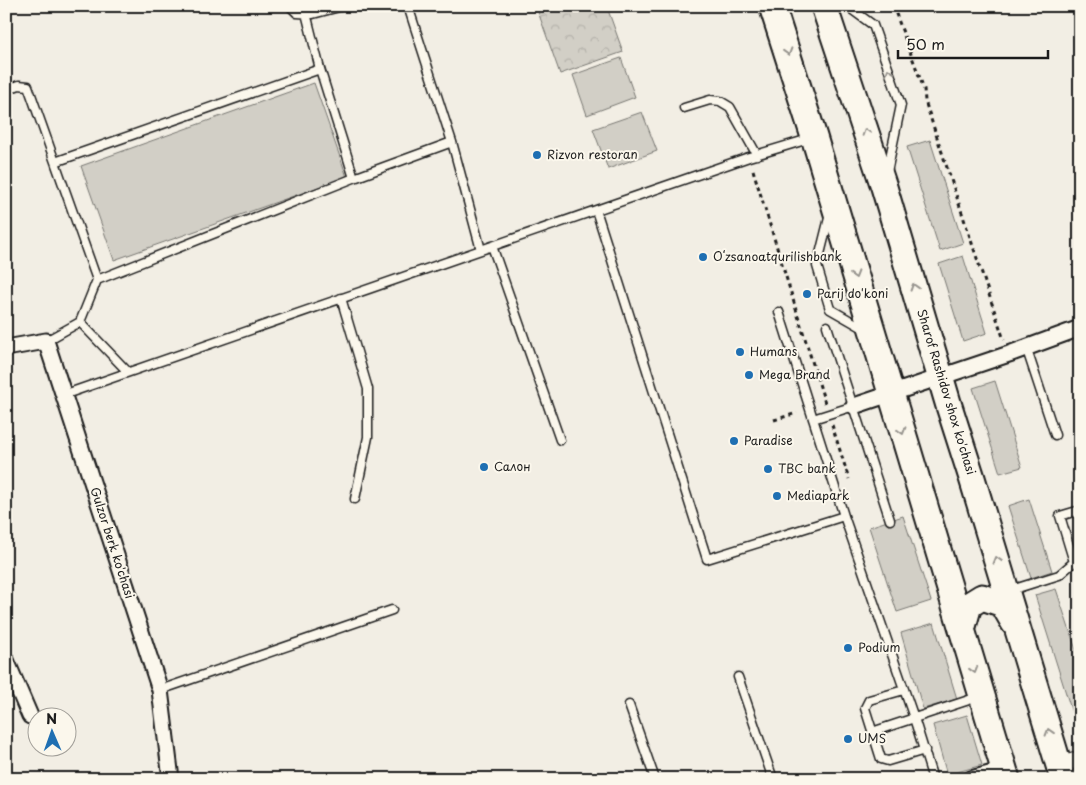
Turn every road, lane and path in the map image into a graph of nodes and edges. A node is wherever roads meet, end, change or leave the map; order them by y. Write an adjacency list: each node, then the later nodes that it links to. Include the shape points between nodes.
1 (290, 6): 8 (lane, via 297,13)
2 (343, 6): 8 (lane)
3 (408, 6): 13 (lane)
4 (772, 6): 12 (main road, one-way to 12)
5 (824, 6): 17 (main road, Sharof Rashidov shox ko'chasi, one-way to 5)
6 (847, 6): 17 (lane, one-way to 6, via 901,105 873,25)
7 (893, 6): 32 (path, via 924,89)
8 (306, 13): 9 (lane)
9 (320, 68): 15 (lane); 16 (lane)
10 (6, 90): 15 (lane, via 19,85 28,86)
11 (684, 108): 14 (lane, via 710,100 730,107)
12 (814, 137): 14 (lane); 18 (main road)
13 (452, 142): 16 (lane); 21 (lane)
14 (758, 155): 19 (lane)
15 (55, 162): 22 (lane)
16 (354, 178): 22 (lane)
17 (884, 187): 34 (main road, Sharof Rashidov shox ko'chasi, one-way to 17)
18 (833, 200): 28 (main road, one-way to 28); 28 (lane, via 818,266 830,309)
19 (596, 210): 20 (lane); 43 (lane, via 707,559)
20 (492, 246): 21 (lane); 40 (lane)
21 (481, 250): 23 (lane)
22 (97, 280): 25 (lane)
23 (341, 298): 33 (lane); 41 (lane, via 368,389 368,437)
24 (779, 312): 38 (lane)
25 (80, 322): 29 (lane); 33 (lane)
26 (827, 326): 37 (lane)
27 (1080, 328): 30 (street)
28 (873, 333): 35 (main road)
29 (46, 341): 31 (street); 36 (street, Gulzor berk ko'chasi)
30 (1026, 347): 32 (street); 39 (lane)
31 (6, 348)
32 (1009, 354): 34 (street)
33 (128, 372): 36 (lane)
34 (941, 378): 35 (street); 46 (main road, Sharof Rashidov shox ko'chasi, one-way to 34)
35 (890, 393): 37 (street); 49 (main road, one-way to 49)
36 (63, 395): 52 (street, Gulzor berk ko'chasi)
37 (854, 406): 38 (lane); 44 (lane)
38 (813, 419): 43 (lane)
39 (1055, 435)
40 (560, 440)
41 (355, 499)
42 (1080, 510): 45 (lane, via 1060,516)
43 (844, 516): 53 (lane)
44 (890, 520)
45 (1077, 561): 46 (lane, via 1059,575)
46 (1007, 592): 48 (main road, Sharof Rashidov shox ko'chasi)
47 (392, 610): 52 (lane)
48 (1017, 627): 49 (main road, via 1003,604 982,597 969,605); 60 (main road, Sharof Rashidov shox ko'chasi, one-way to 48)
49 (962, 630): 54 (main road, one-way to 54)
50 (6, 660): 56 (street)
51 (738, 676): 64 (lane)
52 (160, 690): 62 (street, Gulzor berk ko'chasi)
53 (904, 690): 57 (lane); 58 (lane, via 869,700 865,708)
54 (982, 696): 57 (lane); 61 (main road)
55 (628, 705): 63 (lane)
56 (28, 711)
57 (914, 718): 58 (lane); 59 (lane)
58 (872, 732): 59 (lane, via 884,761)
59 (925, 750): 65 (lane)
60 (1067, 768)
61 (1006, 774): 66 (street)
62 (171, 779)
63 (655, 779)
64 (773, 779)
65 (933, 779)
66 (971, 779)

